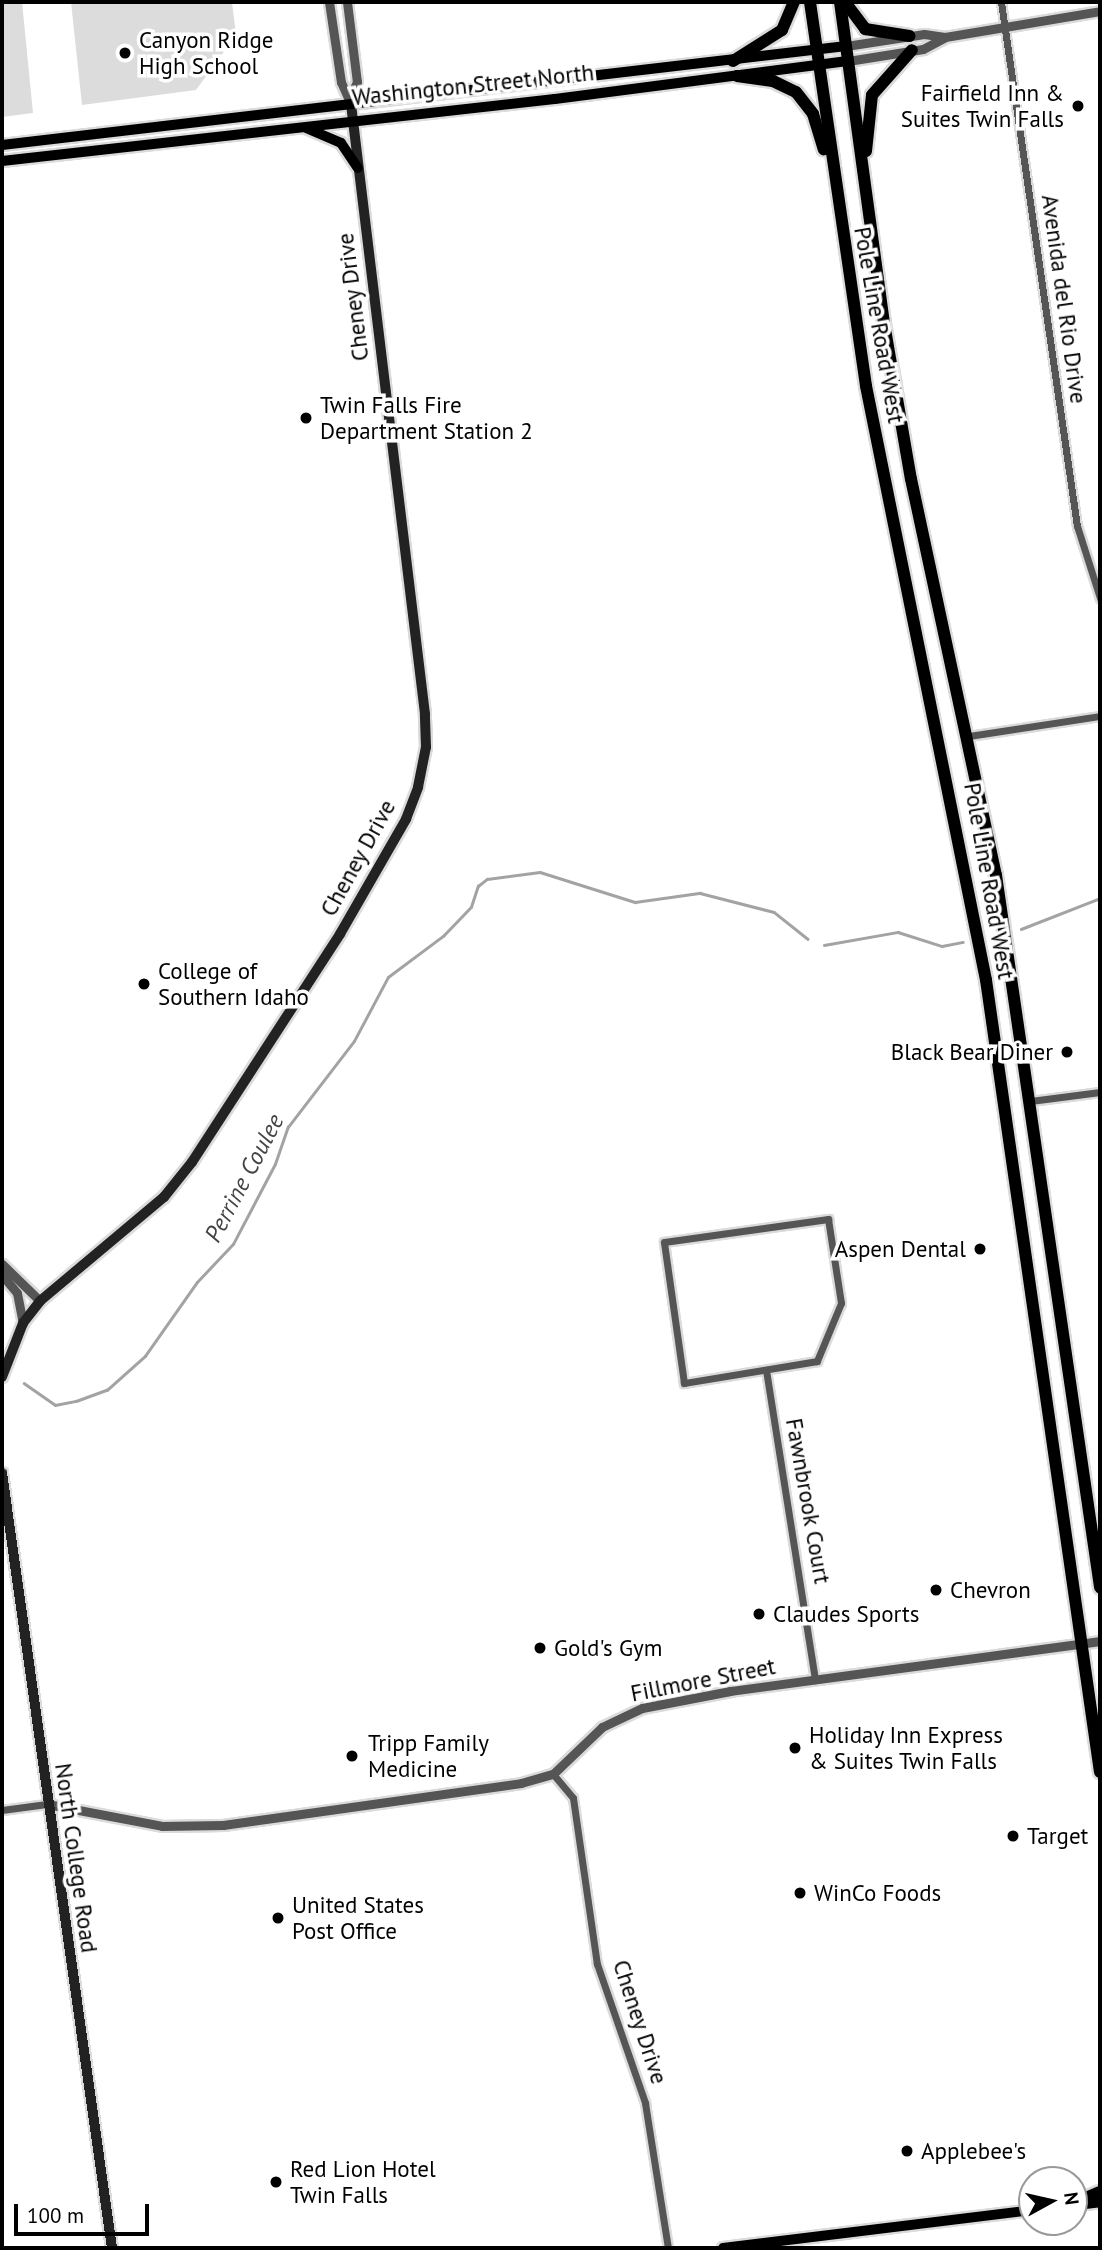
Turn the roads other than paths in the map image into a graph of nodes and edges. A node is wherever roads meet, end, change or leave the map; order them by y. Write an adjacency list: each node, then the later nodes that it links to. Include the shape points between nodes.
1 (329, 2): 19 (street, via 341,82)
2 (347, 2): 19 (street, via 357,82)
3 (794, 2): 15 (highway, via 782,30)
4 (810, 2): 13 (highway, Pole Line Road West)
5 (840, 2): 12 (highway, Pole Line Road West)
6 (845, 2): 10 (highway, via 865,29)
7 (1001, 2): 9 (street, Avenida del Rio Drive)
8 (1100, 12): 9 (street, Washington Street North)
9 (1005, 27): 11 (street, Washington Street North); 27 (street, Avenida del Rio Drive, via 1077,526)
10 (909, 36): 11 (street, Washington Street North); 12 (street, Washington Street North)
11 (945, 37): 14 (street, Washington Street North)
12 (846, 46): 13 (main road, Washington Street North); 16 (highway, Pole Line Road West)
13 (817, 50): 15 (main road, Washington Street North); 17 (highway, Pole Line Road West)
14 (912, 50): 16 (street, Washington Street North); 25 (highway, via 872,96)
15 (733, 61): 19 (main road, Washington Street North)
16 (848, 61): 17 (main road, Washington Street North); 25 (highway, Pole Line Road West)
17 (819, 65): 18 (main road, Washington Street North); 26 (highway, Pole Line Road West)
18 (737, 76): 20 (main road, Washington Street North); 26 (highway, via 773,82 806,102 821,135)
19 (350, 100): 20 (main road, Cheney Drive); 22 (main road, Washington Street North)
20 (352, 119): 21 (main road, Washington Street North); 24 (main road, Cheney Drive)
21 (296, 126): 23 (main road, Washington Street North); 24 (main road, via 332,137)
22 (2, 145)
23 (2, 161)
24 (358, 168): 34 (main road, Cheney Drive, via 425,715 426,747 418,786 406,819 340,934 192,1162 164,1197)
25 (865, 186): 29 (highway, Pole Line Road West, via 911,479)
26 (837, 199): 41 (highway, Pole Line Road West, via 866,386 986,980)
27 (1100, 598)
28 (1100, 716): 29 (street)
29 (969, 736): 31 (highway, Pole Line Road West, via 996,875)
30 (1100, 1092): 31 (street)
31 (1030, 1101): 39 (highway, Pole Line Road West)
32 (2, 1264): 34 (street)
33 (2, 1275): 35 (street, via 17,1293)
34 (40, 1301): 35 (main road)
35 (23, 1323): 37 (main road)
36 (766, 1370): 36 (street, via 684,1383 664,1242 828,1219 841,1303 817,1361); 42 (street, Fawnbrook Court)
37 (2, 1377)
38 (2, 1474): 46 (main road, North College Road)
39 (1100, 1587)
40 (1100, 1641): 41 (street, Fillmore Street)
41 (1083, 1644): 42 (street, Fillmore Street); 43 (highway, Pole Line Road West)
42 (815, 1680): 45 (street, Fillmore Street, via 710,1694 626,1713 603,1727)
43 (1099, 1761): 44 (highway, Pole Line Road West)
44 (1100, 1772)
45 (552, 1774): 46 (street, Fillmore Street, via 521,1783 223,1825 163,1826); 50 (street, Cheney Drive, via 573,1798 597,1964 645,2103)
46 (47, 1804): 47 (street, Fillmore Street); 49 (main road, North College Road)
47 (2, 1810)
48 (1018, 2212): 51 (main road)
49 (112, 2248)
50 (668, 2248)
51 (723, 2248)

